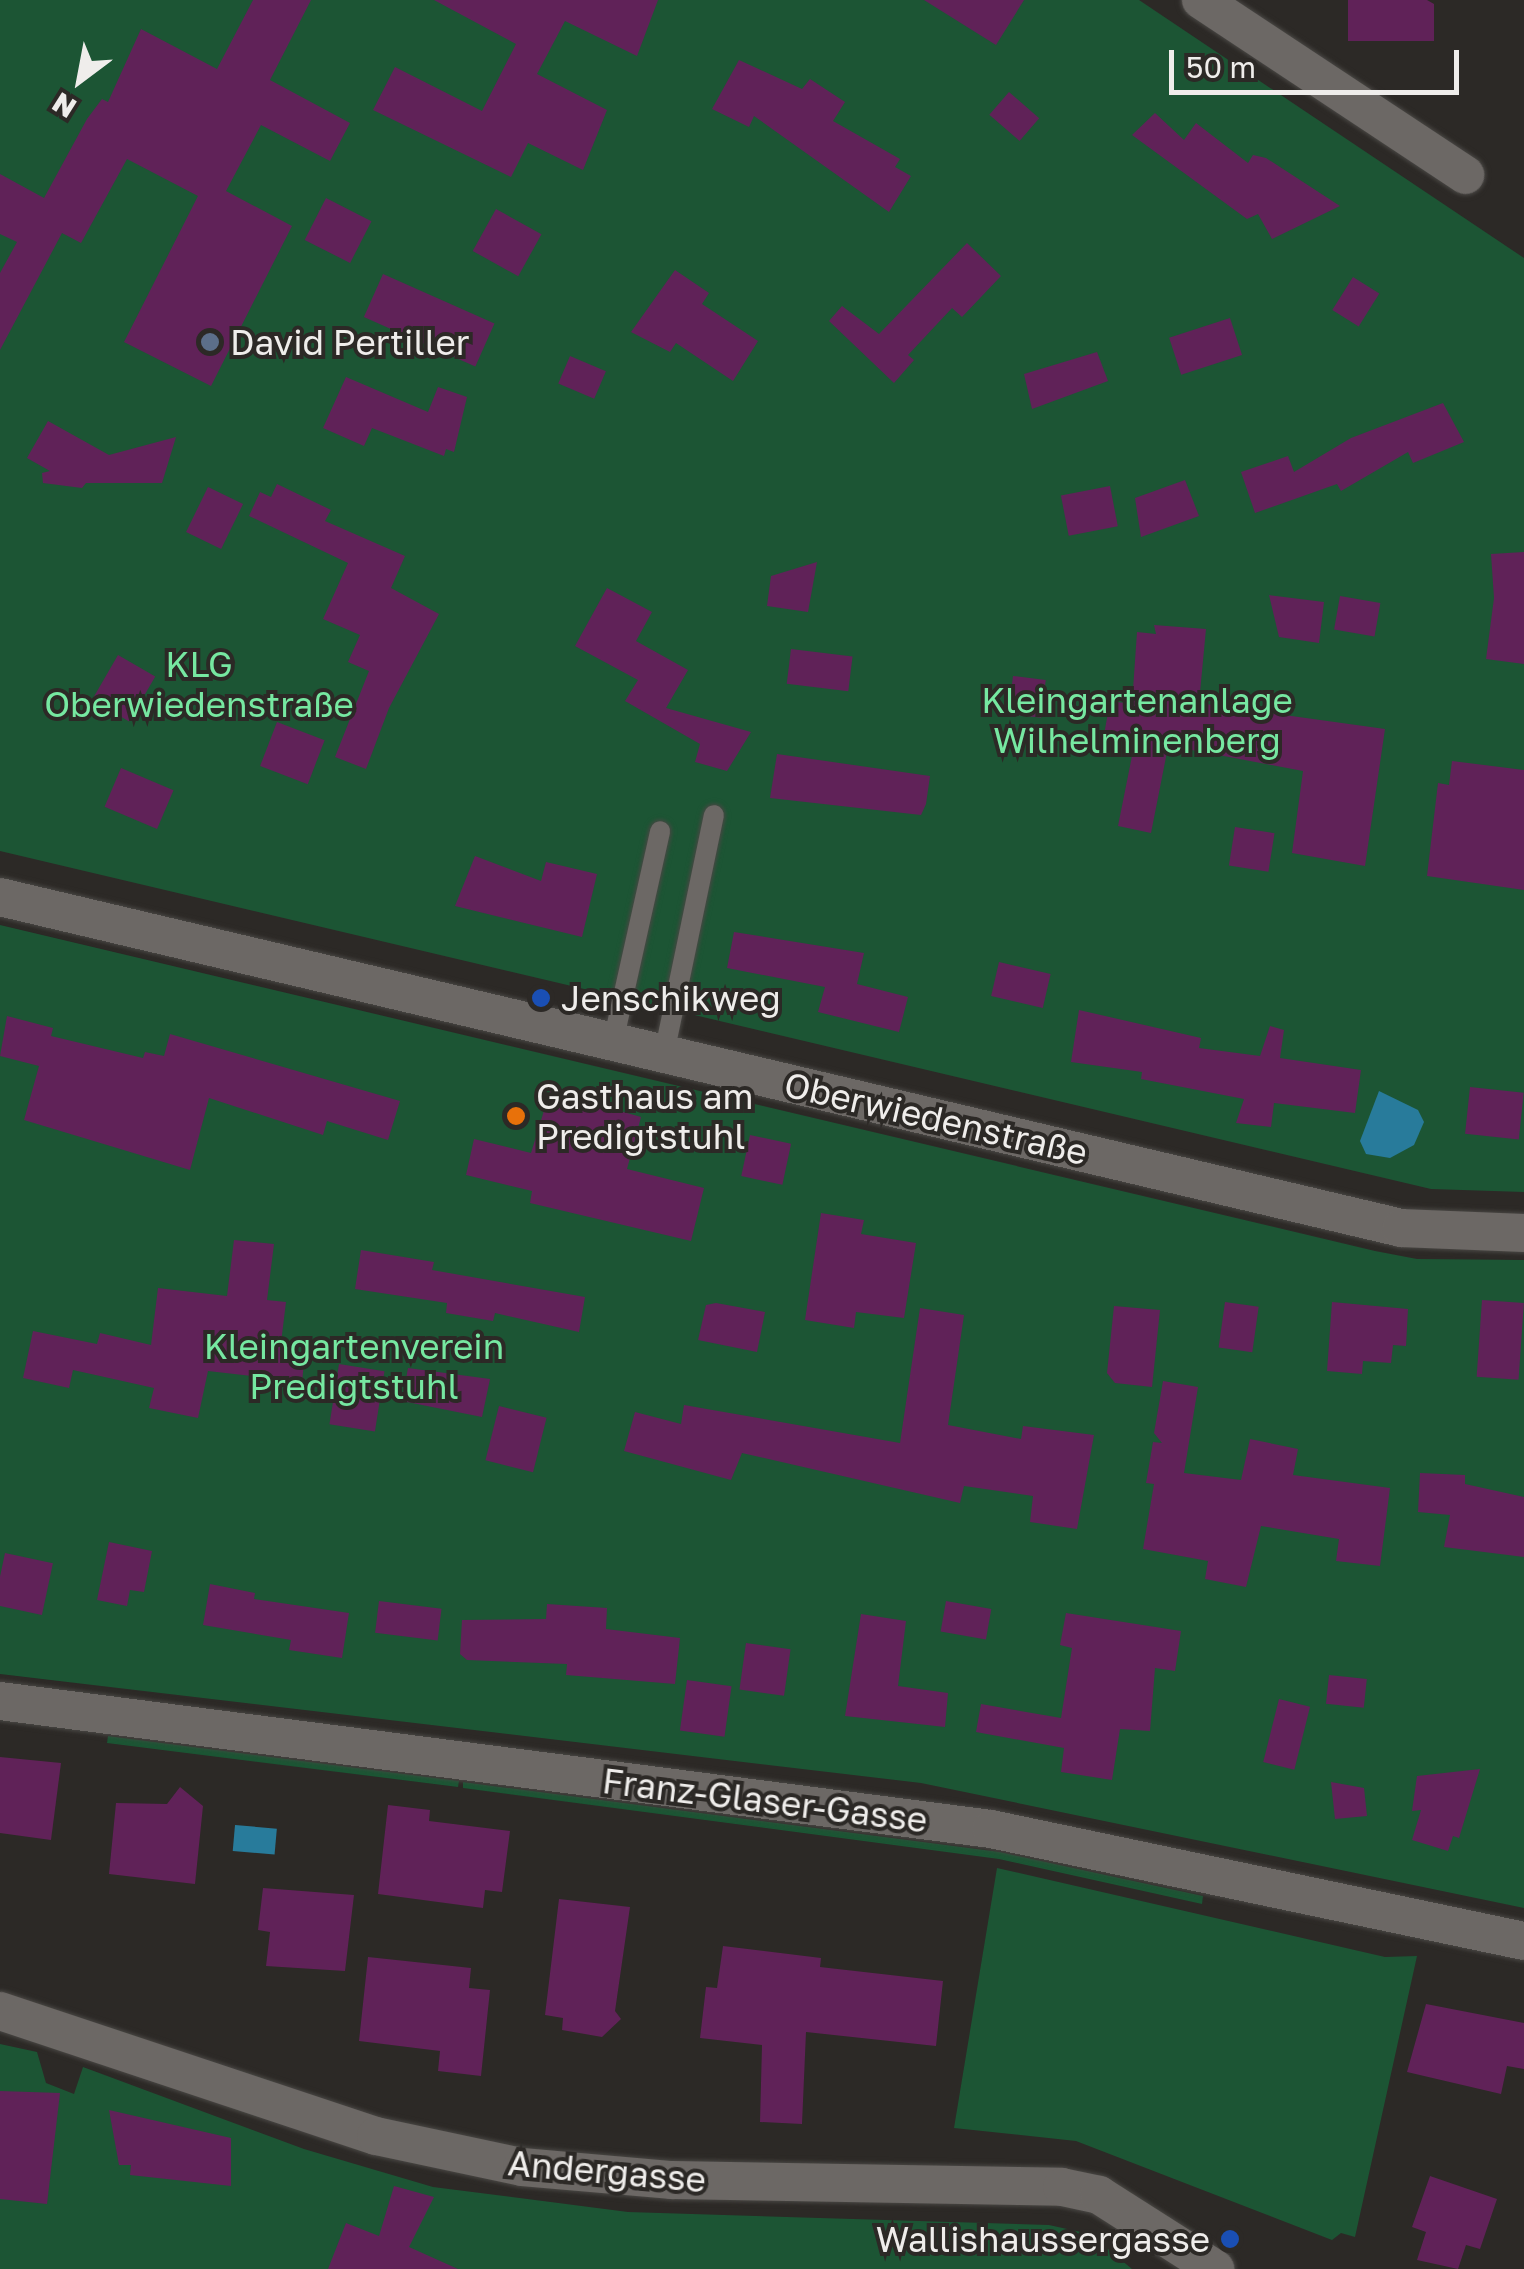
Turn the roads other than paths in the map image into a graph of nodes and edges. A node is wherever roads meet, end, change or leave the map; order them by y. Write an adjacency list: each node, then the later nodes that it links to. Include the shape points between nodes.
1 (1201, 0): 2 (street)
2 (1466, 175)
3 (714, 815): 7 (lane)
4 (660, 831): 6 (lane)
5 (0, 897): 6 (street, Oberwiedenstraße)
6 (614, 1042): 7 (street, Oberwiedenstraße)
7 (664, 1054): 8 (street, Oberwiedenstraße, via 1401,1228)
8 (1524, 1233)
9 (0, 1700): 10 (street, Franz-Glaser-Gasse, via 991,1830)
10 (1524, 1940)
11 (0, 2011): 12 (street, Andergasse, via 303,2114 522,2168 672,2180 1062,2187 1099,2195)
12 (1157, 2232): 13 (street); 14 (street); 15 (street, Andergasse)
13 (1170, 2269)
14 (1198, 2269)
15 (1215, 2269)

